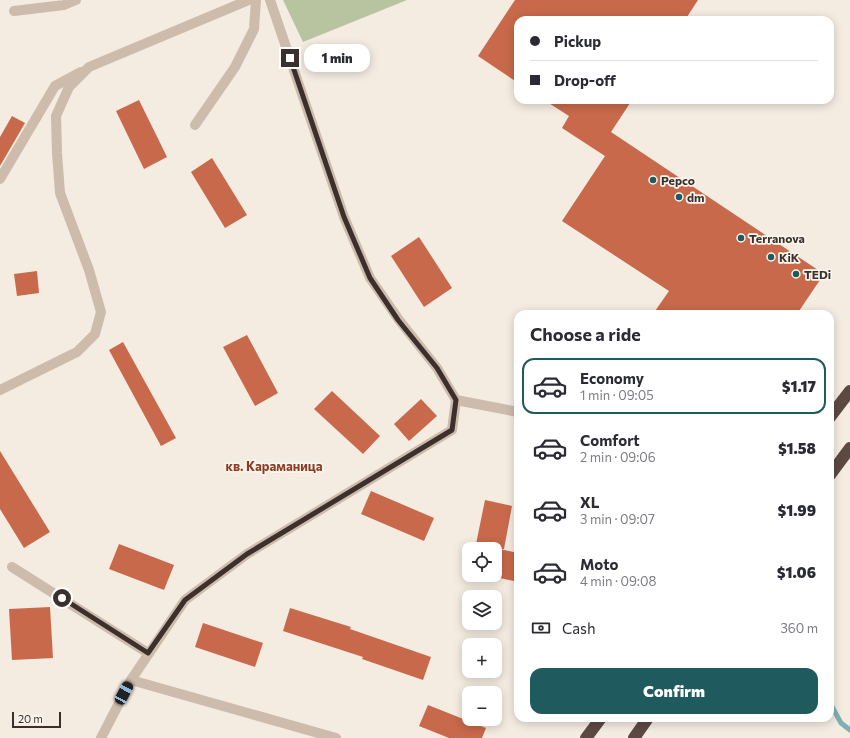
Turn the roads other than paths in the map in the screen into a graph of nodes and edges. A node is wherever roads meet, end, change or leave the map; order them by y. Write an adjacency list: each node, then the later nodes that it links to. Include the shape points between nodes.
1 (76, 0): 5 (street, via 64,5)
2 (249, 0): 6 (street)
3 (256, 0): 7 (street, via 254,28 235,67)
4 (270, 0): 11 (street, via 344,217 370,278 398,320 437,368)
5 (14, 11)
6 (90, 67): 8 (street, via 55,86); 9 (street, via 69,87 56,116 56,154 60,194 89,270 100,312 95,334 77,352)
7 (195, 125)
8 (0, 179)
9 (0, 390)
10 (850, 391): 13 (highway)
11 (456, 400): 12 (street); 17 (street, via 452,430 247,554 185,600)
12 (514, 411)
13 (834, 412)
14 (850, 448): 15 (highway)
15 (834, 470)
16 (12, 567): 17 (street)
17 (148, 653): 18 (street)
18 (131, 680): 21 (street); 22 (street)
19 (598, 722): 23 (highway)
20 (645, 722): 24 (highway)
21 (101, 738)
22 (336, 738)
23 (586, 738)
24 (634, 738)

